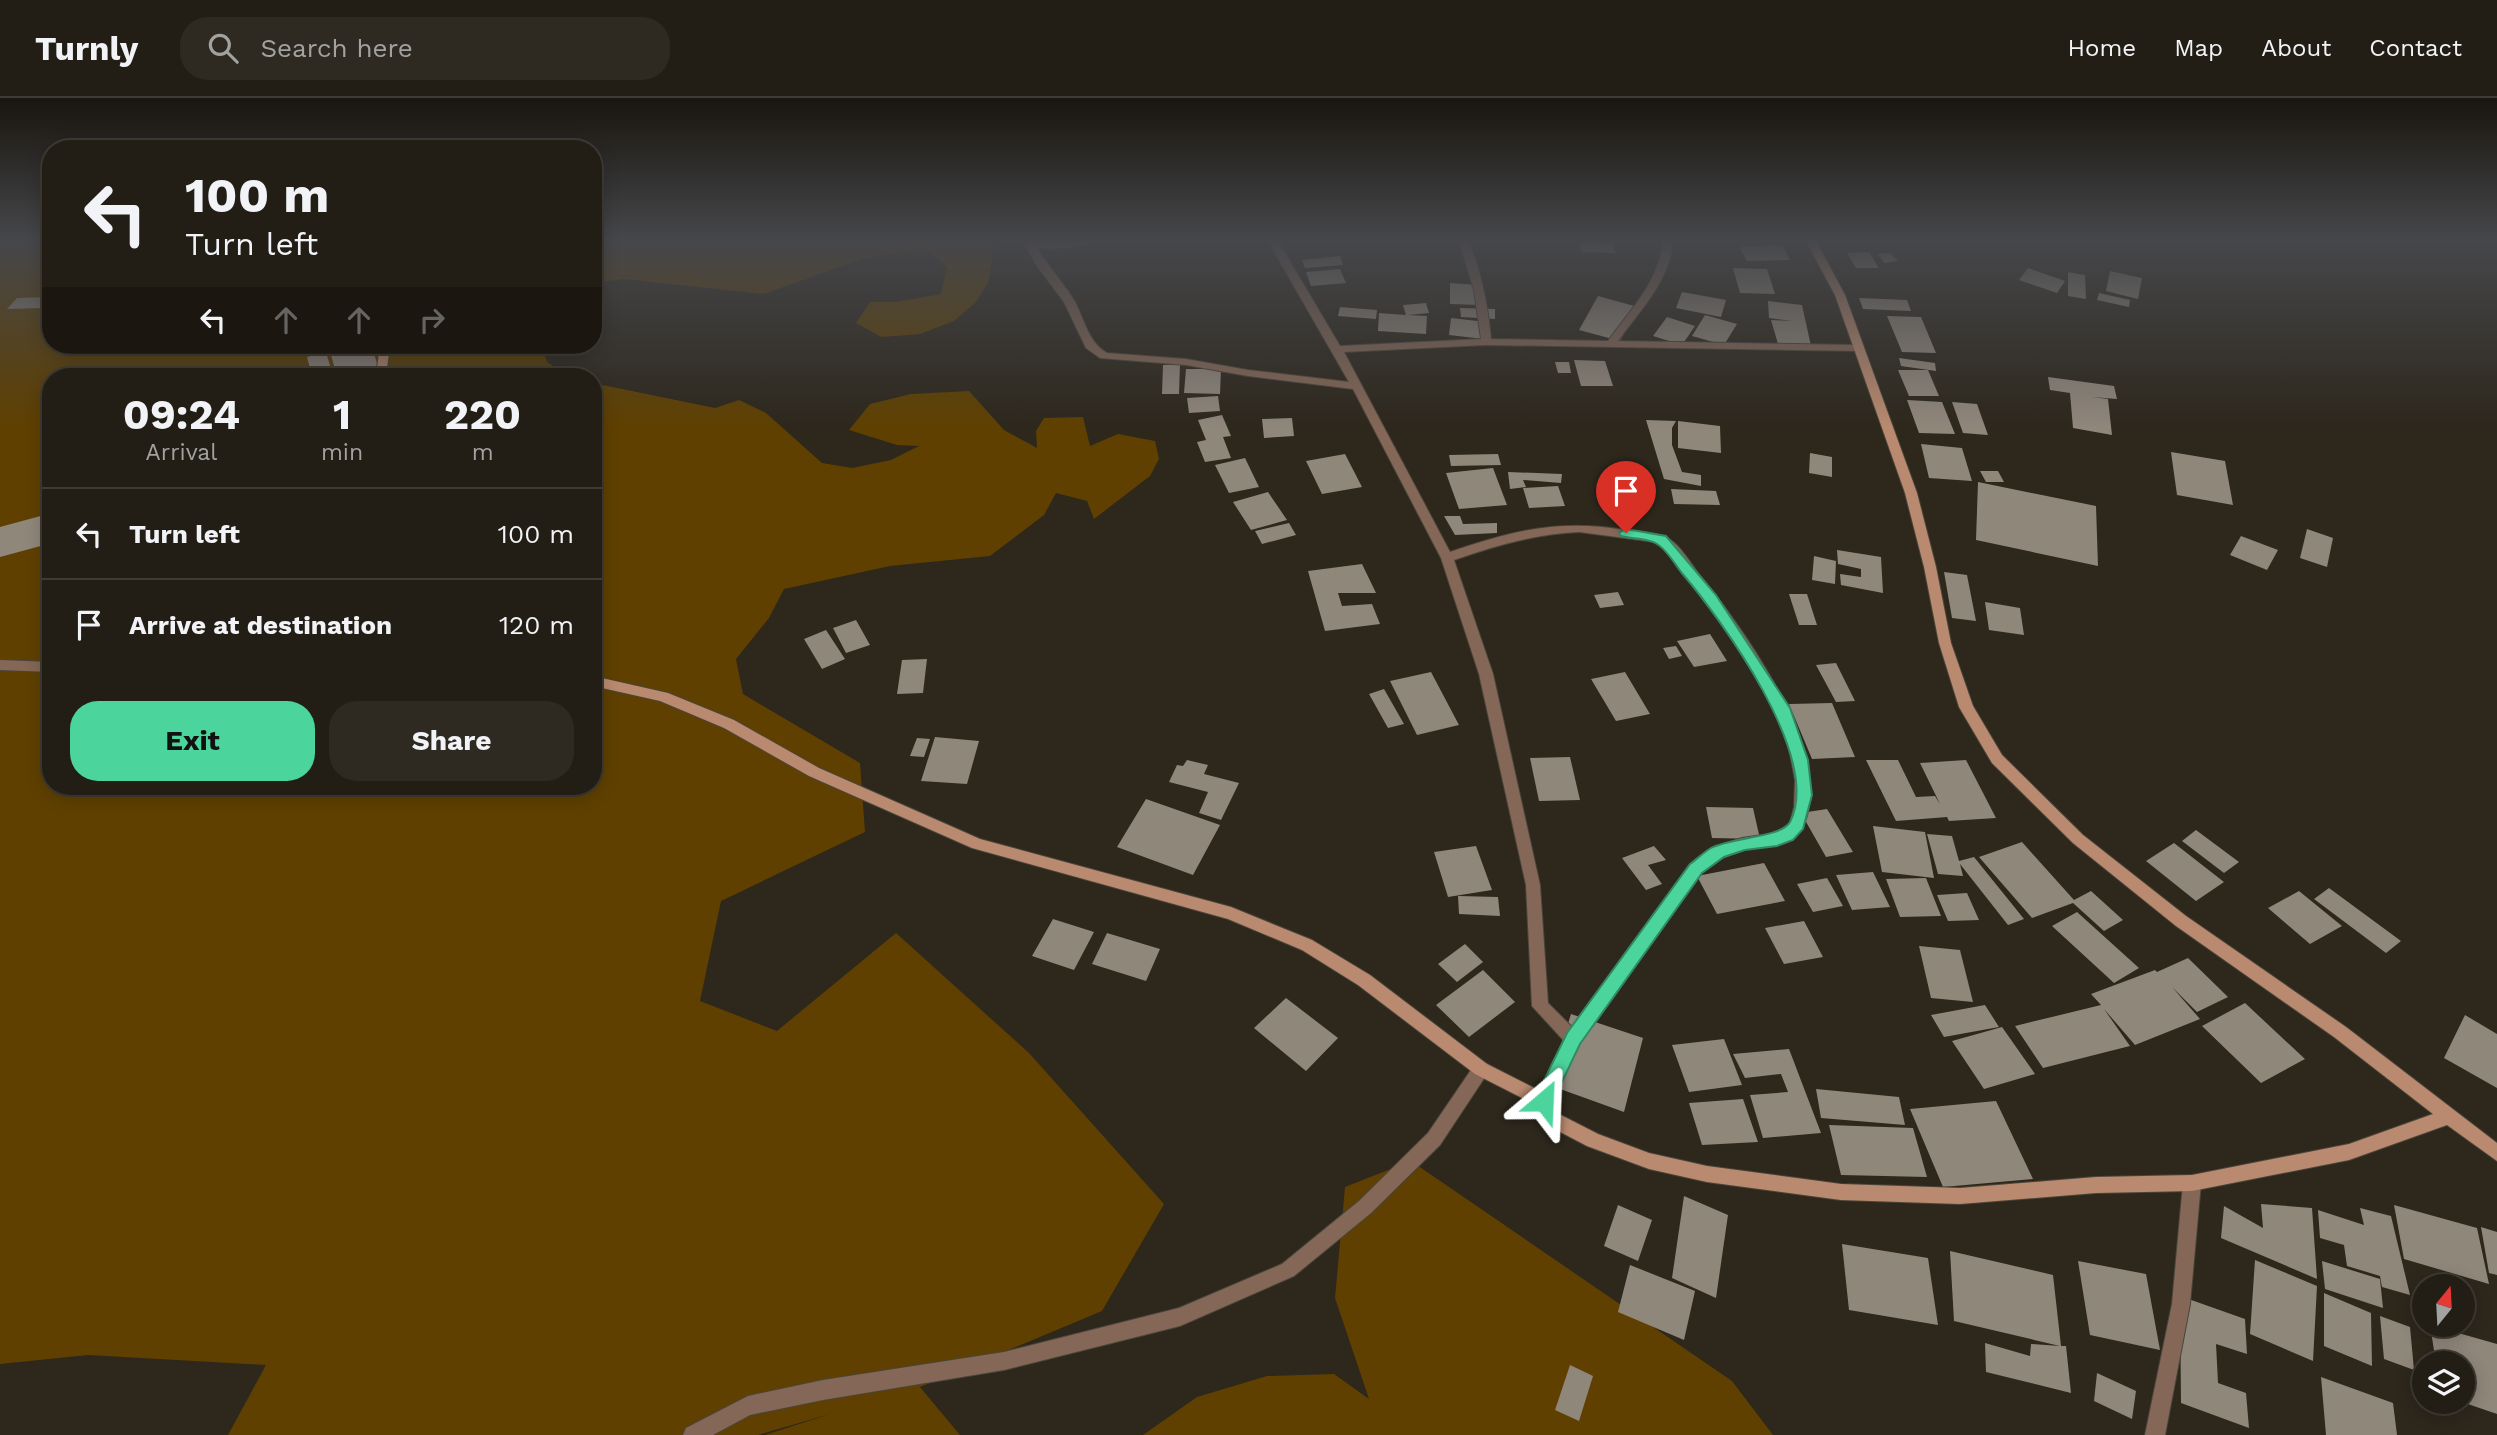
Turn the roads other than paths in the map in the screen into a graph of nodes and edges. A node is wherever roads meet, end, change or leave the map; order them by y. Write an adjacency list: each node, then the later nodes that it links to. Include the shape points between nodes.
1 (1070, 303): 10 (street, via 1091,348 1104,356 1186,362)
2 (1310, 303): 9 (street)
3 (1483, 303): 6 (street)
4 (1640, 303): 7 (street)
5 (1843, 303): 8 (street)
6 (1486, 342): 7 (street); 9 (street)
7 (1611, 345): 8 (street)
8 (1859, 348): 18 (street, via 1911,493 1945,643 1966,707 1997,759 2078,839 2181,921)
9 (1337, 349): 10 (street)
10 (1355, 386): 11 (street)
11 (1447, 558): 15 (street, via 1486,674 1532,885 1540,1006); 15 (street, via 1512,535 1567,527 1661,540 1711,598 1782,708 1800,760 1804,795 1797,825 1771,841 1718,852 1696,869)
12 (0, 665): 13 (street)
13 (42, 667)
14 (602, 683): 16 (street, via 663,697 729,724 814,772 977,844 1231,913 1307,945 1364,980)
15 (1573, 1039): 17 (street)
16 (1481, 1069): 17 (street); 21 (street, via 1434,1139 1364,1207 1288,1270 1180,1317 1004,1361 748,1406)
17 (1544, 1101): 20 (street, via 1551,1118 1649,1161 1707,1174 1841,1192 1960,1196)
18 (2450, 1116): 19 (street); 20 (street, via 2349,1152)
19 (2497, 1153)
20 (2192, 1183): 22 (street, via 2180,1304)
21 (693, 1435)
22 (2155, 1435)

